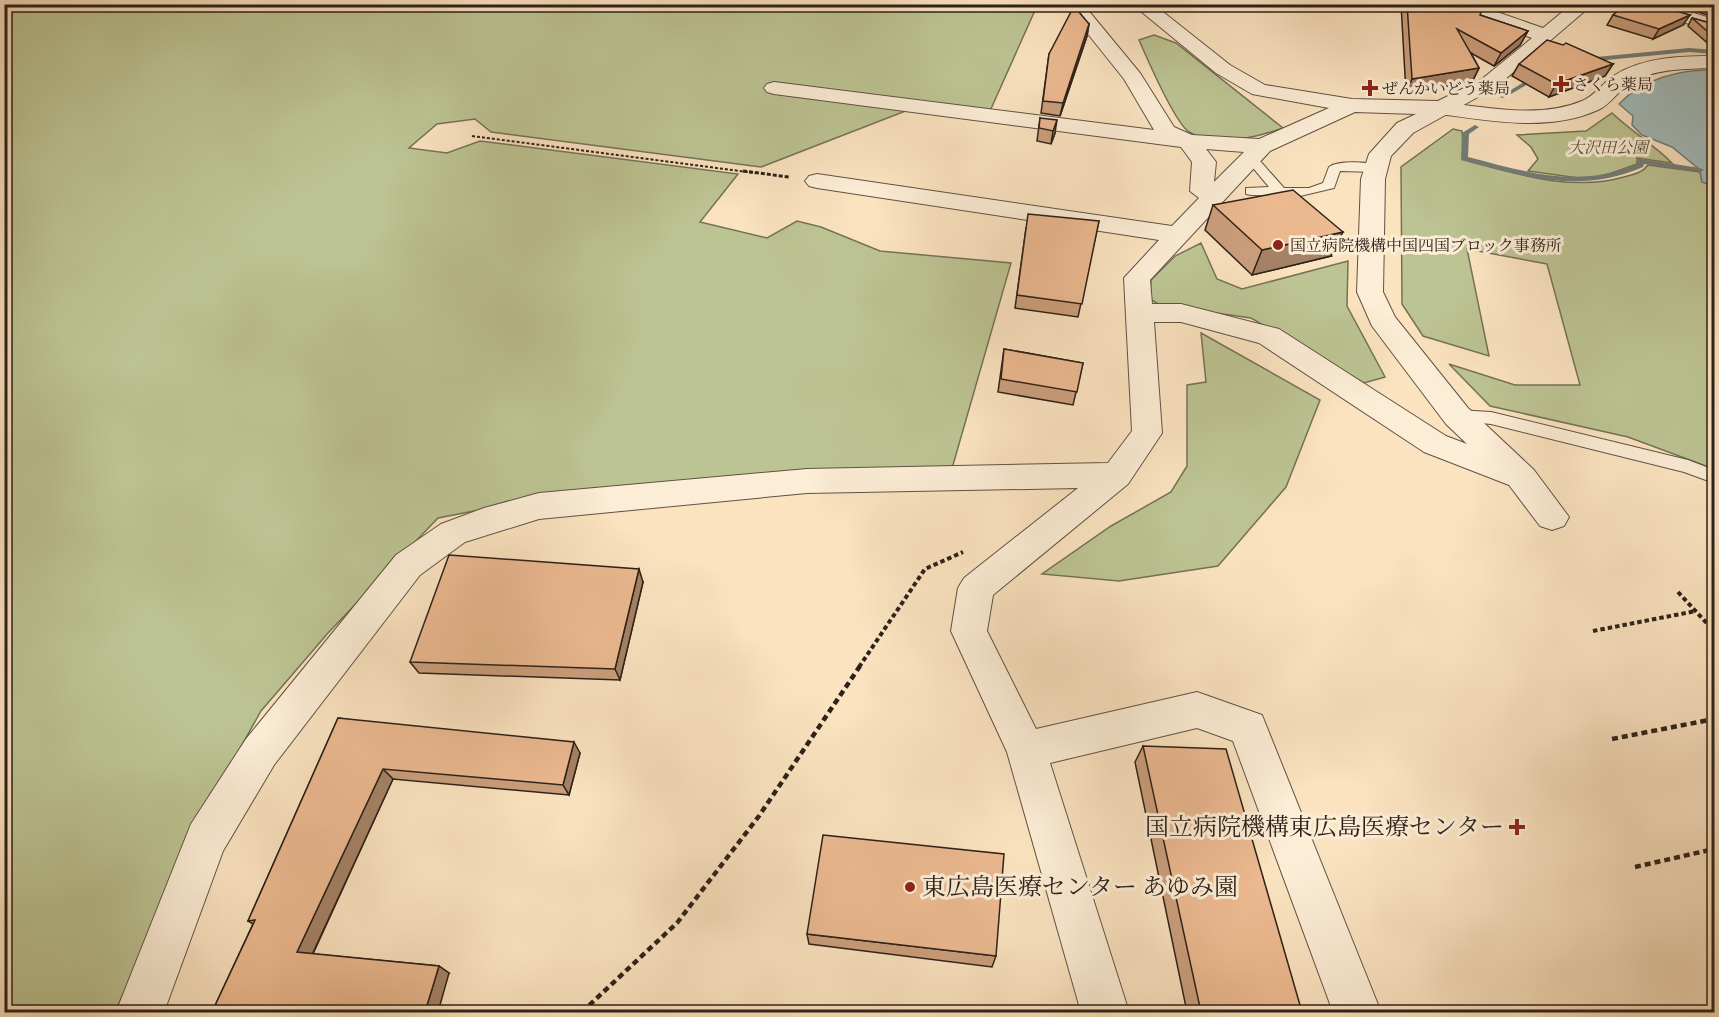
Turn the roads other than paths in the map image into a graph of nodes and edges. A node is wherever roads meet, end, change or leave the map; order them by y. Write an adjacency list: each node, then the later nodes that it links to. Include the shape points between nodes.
1 (1073, 4): 12 (street, via 1133,77 1166,132)
2 (1141, 4): 10 (street, via 1252,87)
3 (1455, 4): 7 (street)
4 (1584, 4): 7 (street)
5 (1640, 4): 6 (street)
6 (1714, 25)
7 (1546, 36): 11 (street, via 1489,83)
8 (1714, 62): 11 (street, via 1683,63 1638,72 1622,80 1593,105 1571,112 1513,117)
9 (774, 88): 12 (street)
10 (1352, 105): 11 (street); 13 (street)
11 (1440, 108): 14 (street, via 1405,128 1380,154)
12 (1188, 141): 13 (street); 18 (street, via 1204,162 1202,191)
13 (1256, 151): 16 (lane); 18 (street)
14 (1376, 168): 16 (lane, via 1335,167 1329,185 1319,190 1301,194); 21 (street, via 1370,292 1382,320)
15 (818, 181): 19 (street, via 1161,231)
16 (1279, 190): 17 (lane)
17 (1251, 191)
18 (1215, 196): 19 (street)
19 (1175, 238): 20 (street, via 1137,278)
20 (1139, 313): 22 (street, via 1147,433); 24 (street, via 1181,313 1269,336 1435,444)
21 (1457, 416): 23 (lane, via 1491,418 1688,466); 24 (street)
22 (1117, 475): 26 (street, via 976,588 969,631); 27 (street, via 807,481 539,506 453,533 408,565 260,752 206,839)
23 (1714, 477)
24 (1523, 479): 25 (street)
25 (1552, 517)
26 (1026, 750): 28 (street); 29 (street, via 1197,710 1248,728)
27 (140, 1012)
28 (1105, 1012)
29 (1357, 1012)

